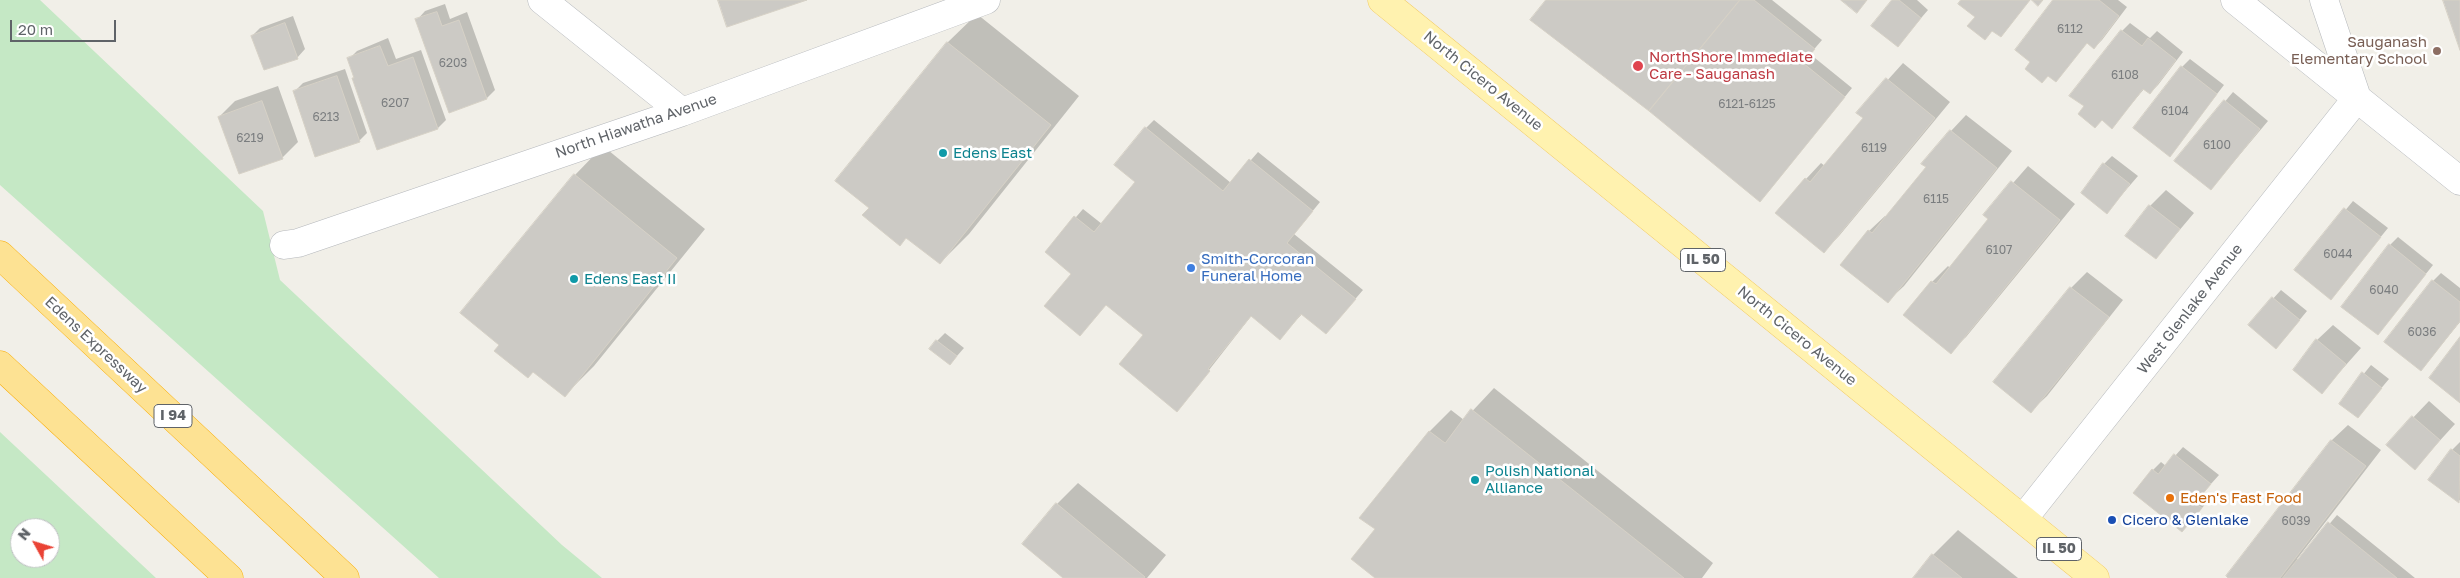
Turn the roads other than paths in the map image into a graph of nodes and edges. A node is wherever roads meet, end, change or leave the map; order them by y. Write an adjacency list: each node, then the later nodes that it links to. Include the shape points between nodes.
1 (542, 0): 7 (street)
2 (986, 0): 7 (street, North Hiawatha Avenue)
3 (1382, 0): 12 (main road, North Cicero Avenue / IL 50)
4 (2235, 0): 6 (street)
5 (2324, 0): 6 (street)
6 (2357, 98): 8 (street); 12 (street, West Glenlake Avenue)
7 (682, 112): 9 (street, North Hiawatha Avenue, via 307,240)
8 (2460, 181)
9 (284, 244)
10 (0, 255): 14 (highway, Edens Expressway / I 94)
11 (0, 365): 13 (highway)
12 (2023, 520): 15 (main road, North Cicero Avenue / IL 50)
13 (228, 578)
14 (345, 578)
15 (2095, 578)

